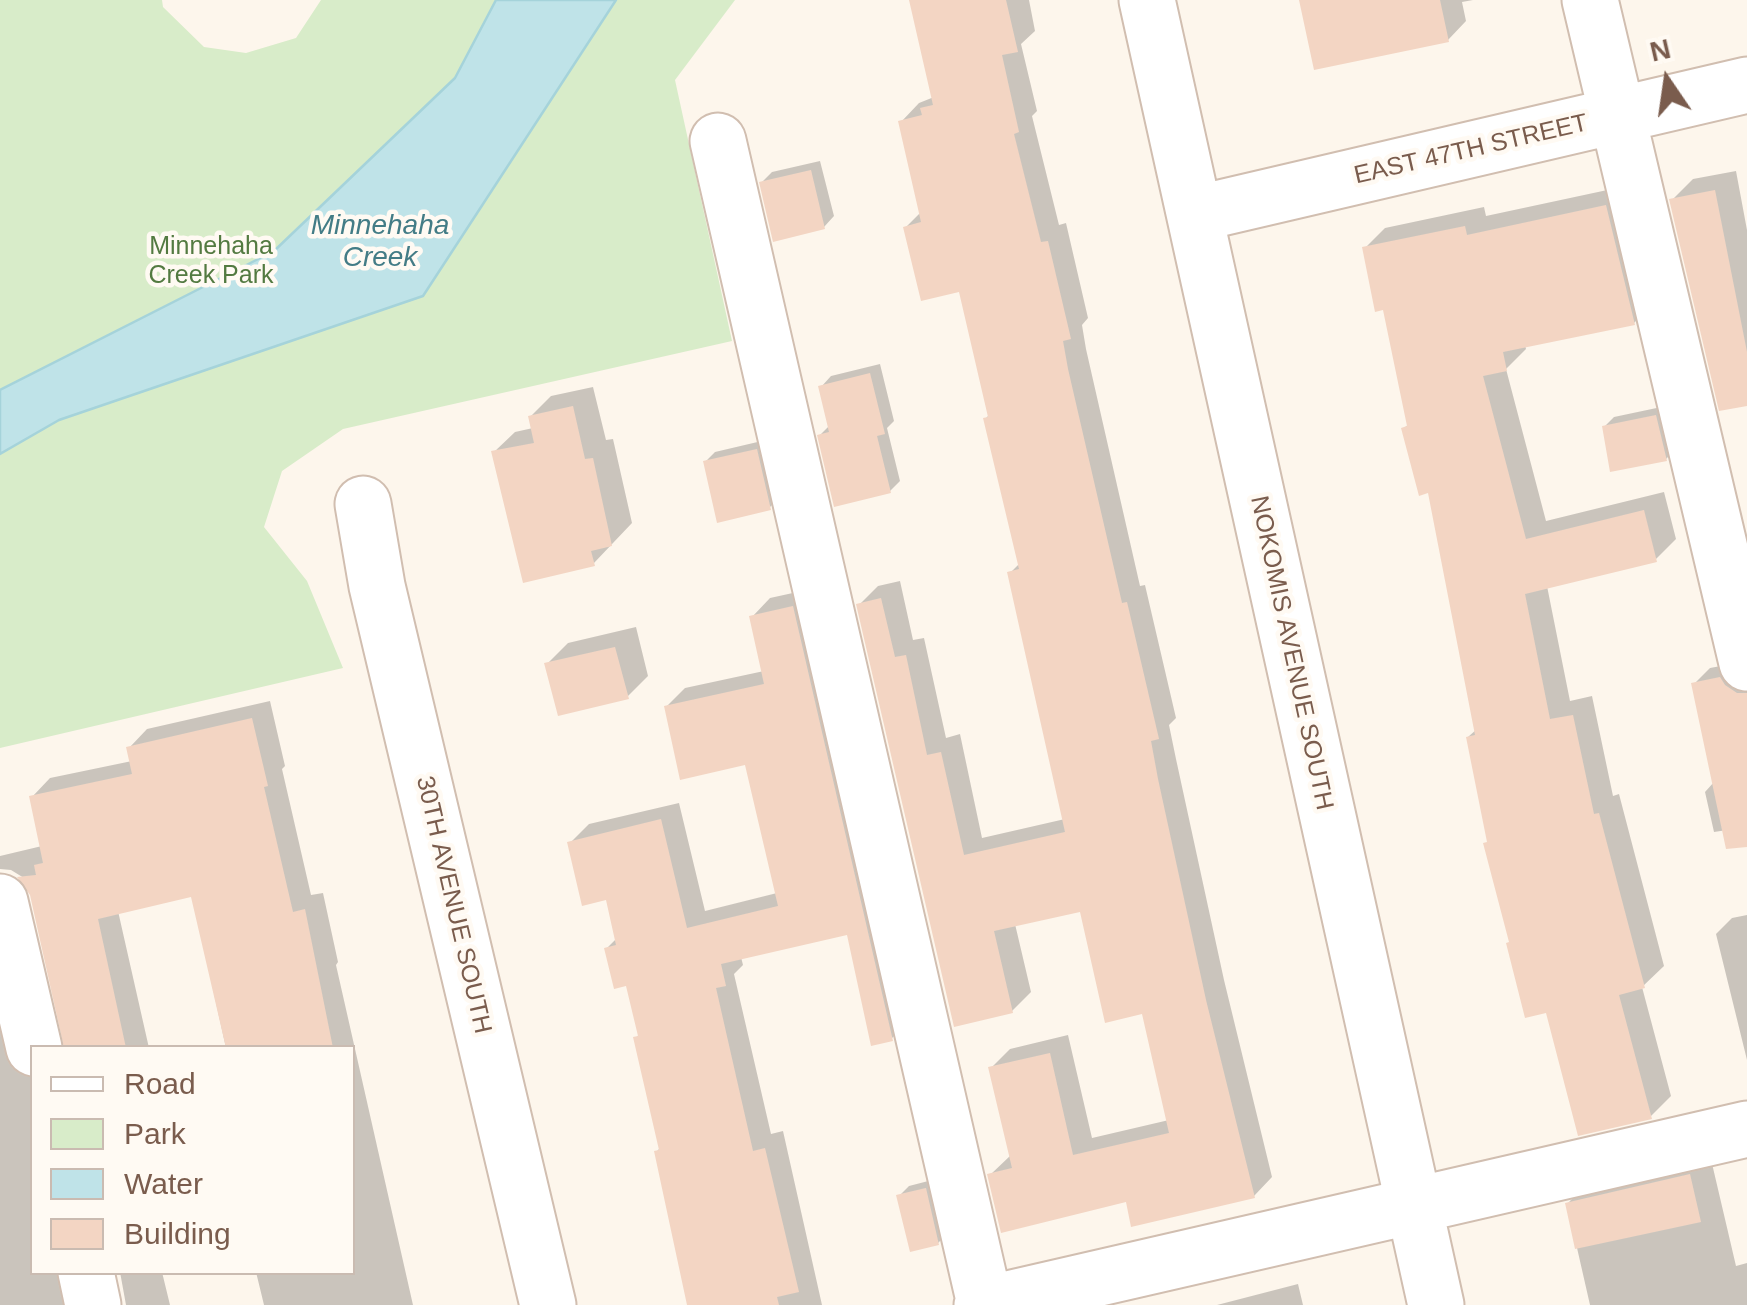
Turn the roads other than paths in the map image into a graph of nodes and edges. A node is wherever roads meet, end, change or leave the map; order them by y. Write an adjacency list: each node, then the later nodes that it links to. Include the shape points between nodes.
1 (1147, 0): 6 (street, NOKOMIS AVENUE SOUTH)
2 (1590, 0): 4 (street)
3 (1747, 85): 4 (street, EAST 47TH STREET)
4 (1617, 117): 6 (street, EAST 47TH STREET); 8 (street)
5 (718, 142): 16 (street)
6 (1195, 214): 12 (street, NOKOMIS AVENUE SOUTH)
7 (363, 504): 15 (street, 30TH AVENUE SOUTH)
8 (1747, 663)
9 (0, 902): 10 (street)
10 (33, 1045)
11 (1747, 1130): 12 (street)
12 (1412, 1204): 16 (street); 17 (street, NOKOMIS AVENUE SOUTH)
13 (87, 1275): 14 (street)
14 (94, 1305)
15 (548, 1305)
16 (983, 1305)
17 (1436, 1305)

